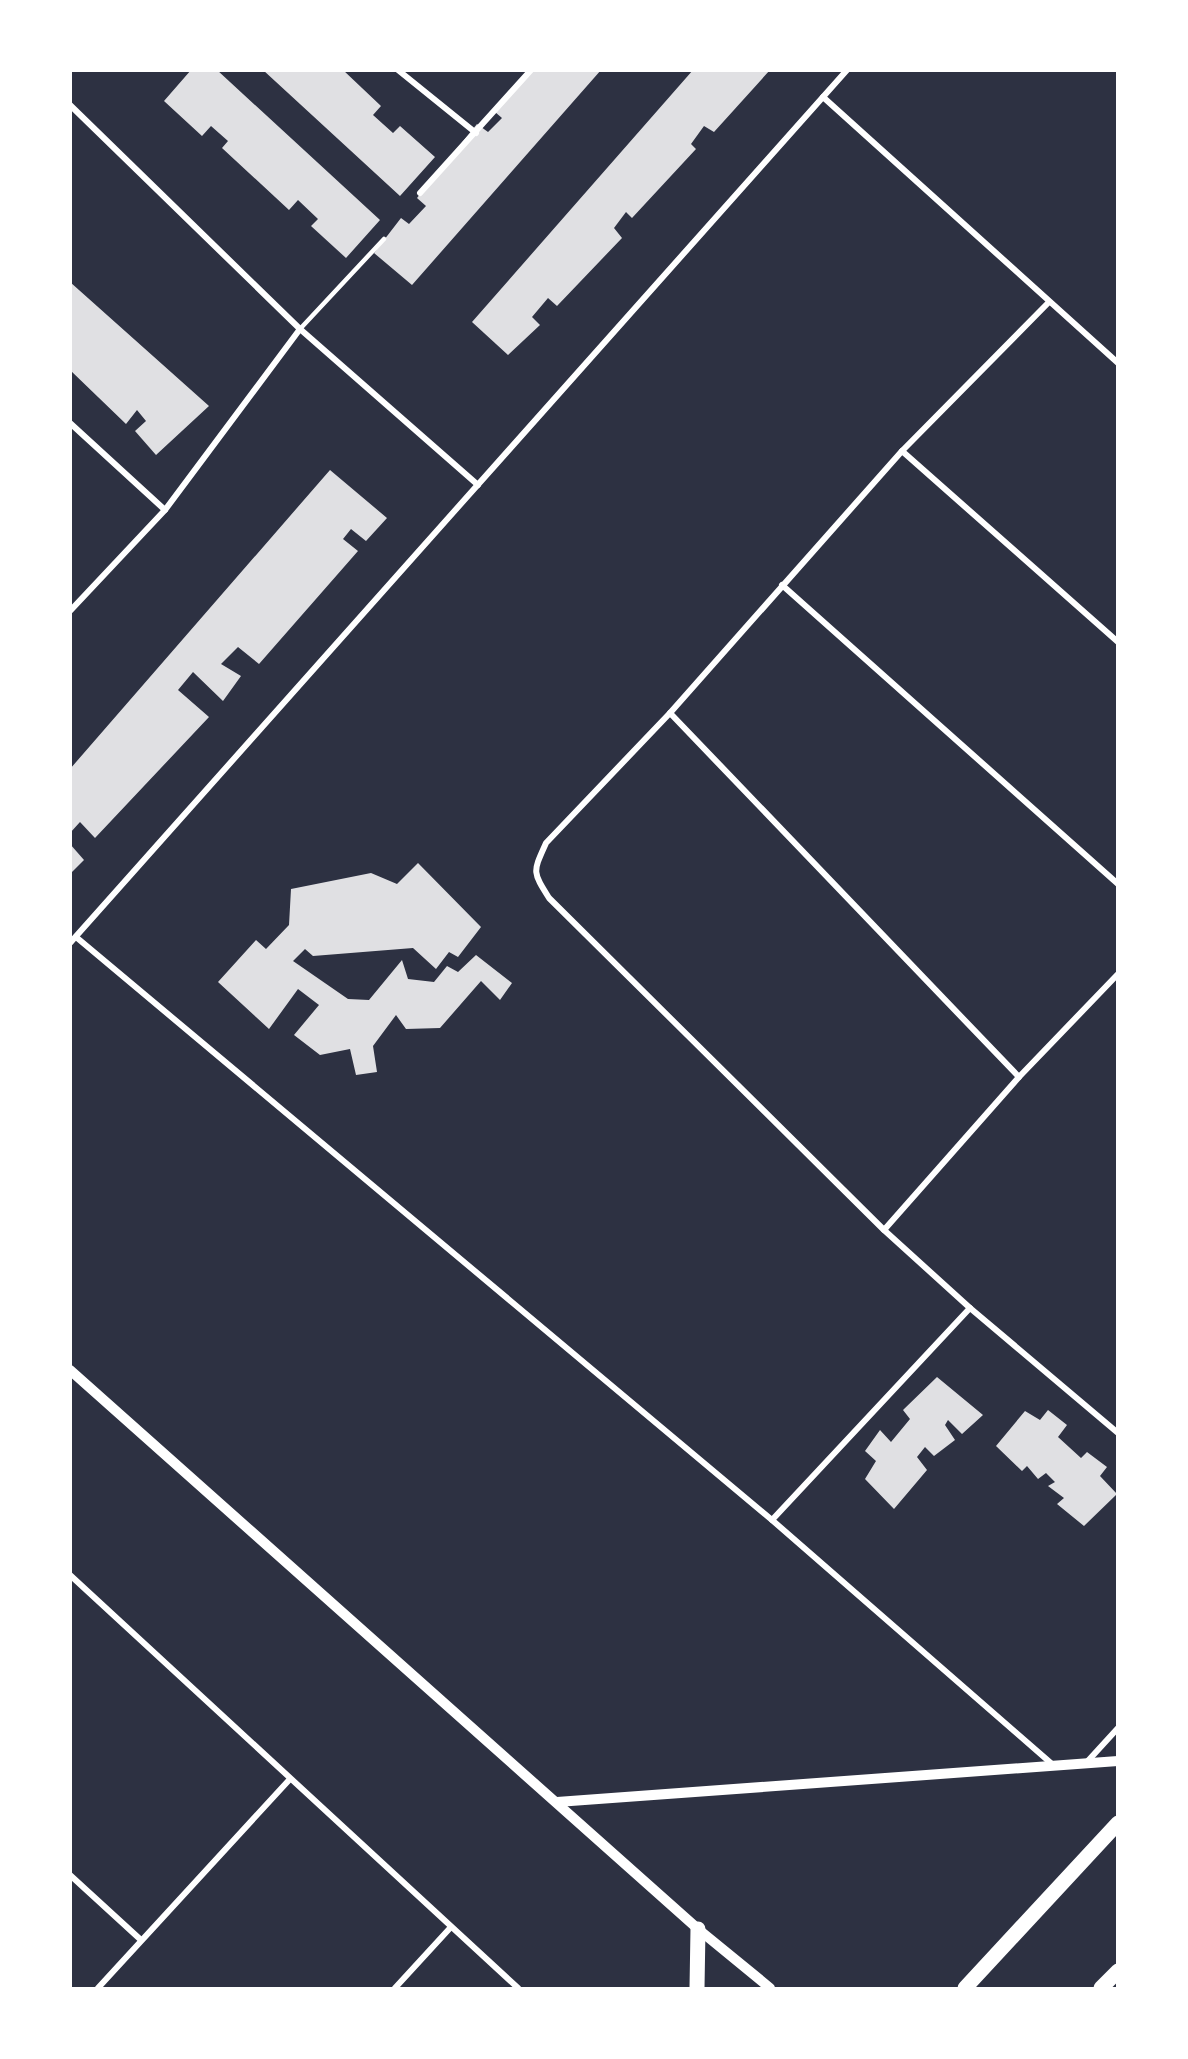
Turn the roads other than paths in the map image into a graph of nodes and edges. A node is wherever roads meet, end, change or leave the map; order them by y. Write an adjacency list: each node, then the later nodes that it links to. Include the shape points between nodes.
1 (398, 70): 6 (street)
2 (531, 70): 6 (street)
3 (847, 70): 4 (street)
4 (823, 98): 9 (street); 14 (street)
5 (70, 105): 10 (street)
6 (476, 133): 7 (street)
7 (420, 193)
8 (384, 239): 10 (lane)
9 (1049, 302): 11 (street); 13 (street)
10 (300, 329): 14 (street); 15 (street)
11 (1118, 363)
12 (70, 423): 15 (street)
13 (902, 451): 16 (street); 18 (street)
14 (478, 485): 21 (street)
15 (165, 510): 17 (street)
16 (783, 585): 19 (street); 20 (street)
17 (70, 611)
18 (1118, 642)
19 (670, 713): 24 (street); 25 (street, via 546,843 536,877 558,907)
20 (1118, 884)
21 (76, 937): 22 (street); 29 (street)
22 (70, 943)
23 (1118, 974): 24 (street)
24 (1019, 1077): 25 (street)
25 (884, 1230): 26 (street)
26 (970, 1308): 28 (street); 29 (street)
27 (70, 1370): 36 (street)
28 (1118, 1433)
29 (772, 1521): 34 (street)
30 (70, 1575): 35 (street)
31 (1118, 1728): 33 (street)
32 (1118, 1761): 33 (street)
33 (1085, 1763): 34 (street)
34 (1054, 1766): 36 (street)
35 (290, 1779): 39 (street); 41 (street)
36 (557, 1802): 40 (street)
37 (1118, 1822): 48 (main road)
38 (70, 1875): 41 (street)
39 (451, 1927): 44 (street); 45 (street)
40 (698, 1929): 46 (main road); 47 (street)
41 (141, 1940): 43 (street)
42 (1118, 1971): 49 (main road)
43 (98, 1989)
44 (395, 1989)
45 (518, 1989)
46 (697, 1989)
47 (770, 1989)
48 (965, 1989)
49 (1101, 1989)

